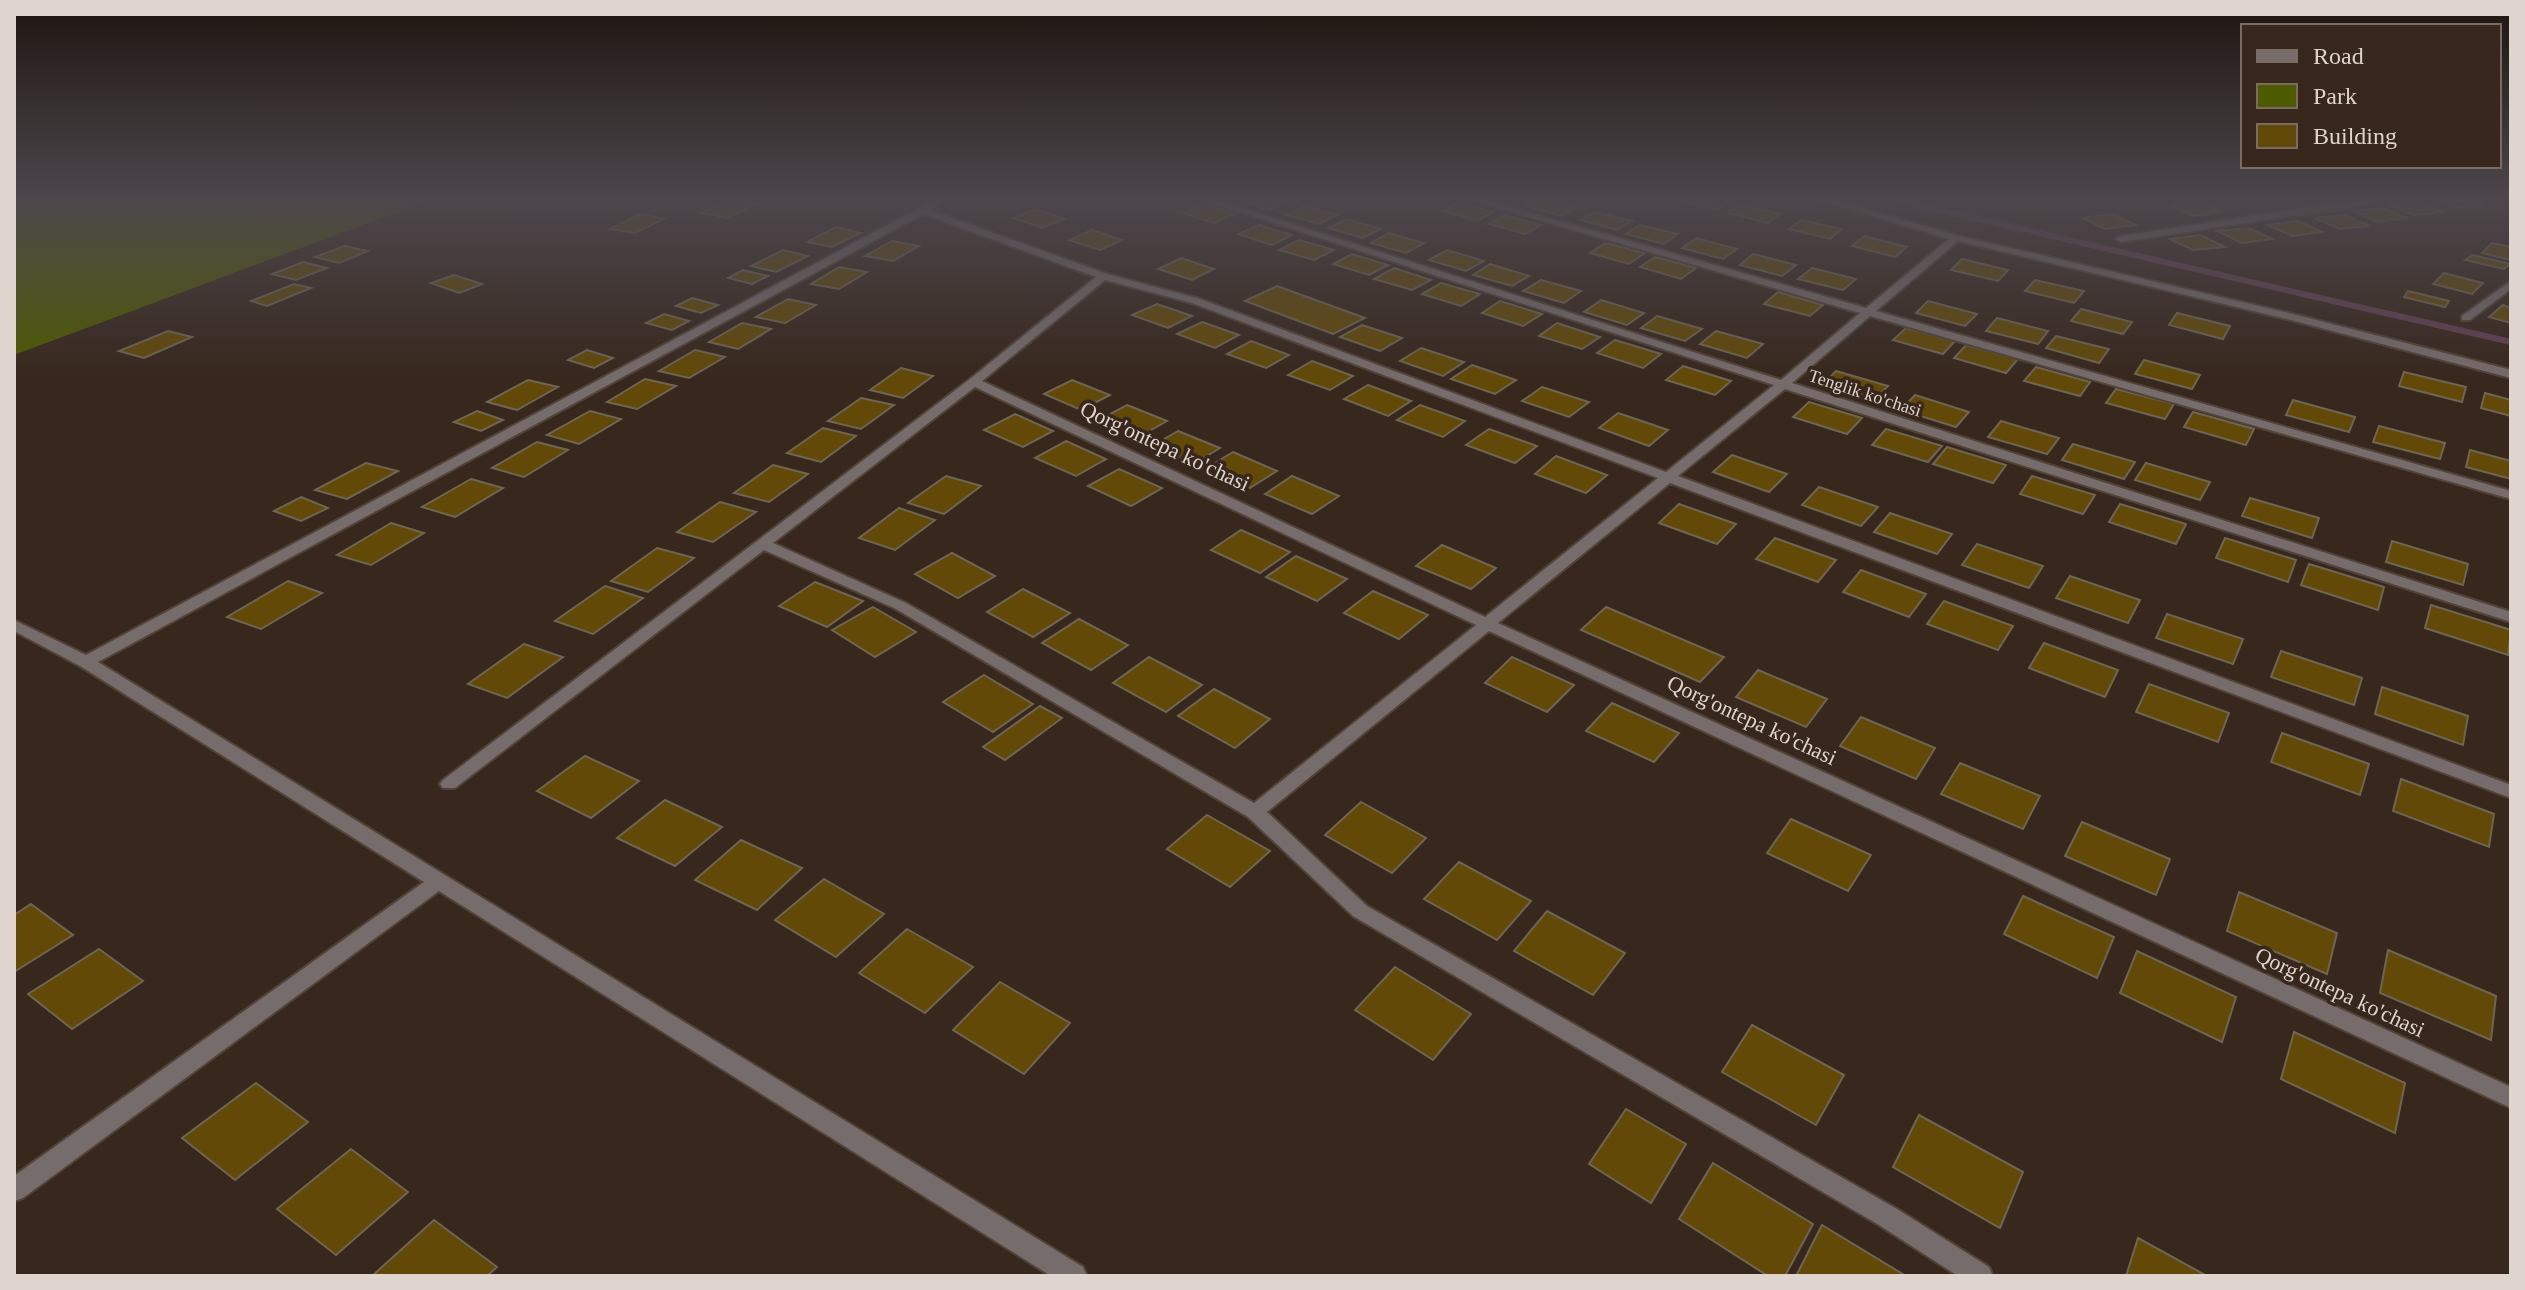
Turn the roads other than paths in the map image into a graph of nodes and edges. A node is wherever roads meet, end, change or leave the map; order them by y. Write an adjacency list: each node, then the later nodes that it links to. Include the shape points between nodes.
1 (829, 260): 20 (street)
2 (1060, 260): 7 (street)
3 (1395, 260): 13 (street, Tenglik ko'chasi)
4 (1688, 260): 9 (street)
5 (1929, 260): 9 (street)
6 (2051, 260): 11 (street)
7 (1103, 276): 12 (street); 14 (street, via 1196,301)
8 (2511, 284): 10 (street)
9 (1868, 311): 13 (street); 15 (street)
10 (2466, 318)
11 (2511, 374)
12 (974, 382): 16 (street); 18 (street, Qorg'ontepa ko'chasi)
13 (1782, 385): 14 (street); 17 (street, Tenglik ko'chasi)
14 (1668, 477): 18 (street); 22 (street)
15 (2511, 495)
16 (762, 544): 21 (street); 23 (street, via 901,606)
17 (2511, 617)
18 (1487, 624): 23 (street); 25 (street, Qorg'ontepa ko'chasi)
19 (14, 625): 20 (street)
20 (86, 662): 24 (street)
21 (449, 784)
22 (2511, 792)
23 (1255, 812): 28 (street, via 1360,911 1888,1217)
24 (439, 881): 26 (street); 27 (street)
25 (2511, 1098)
26 (14, 1190)
27 (1074, 1276)
28 (1980, 1276)

